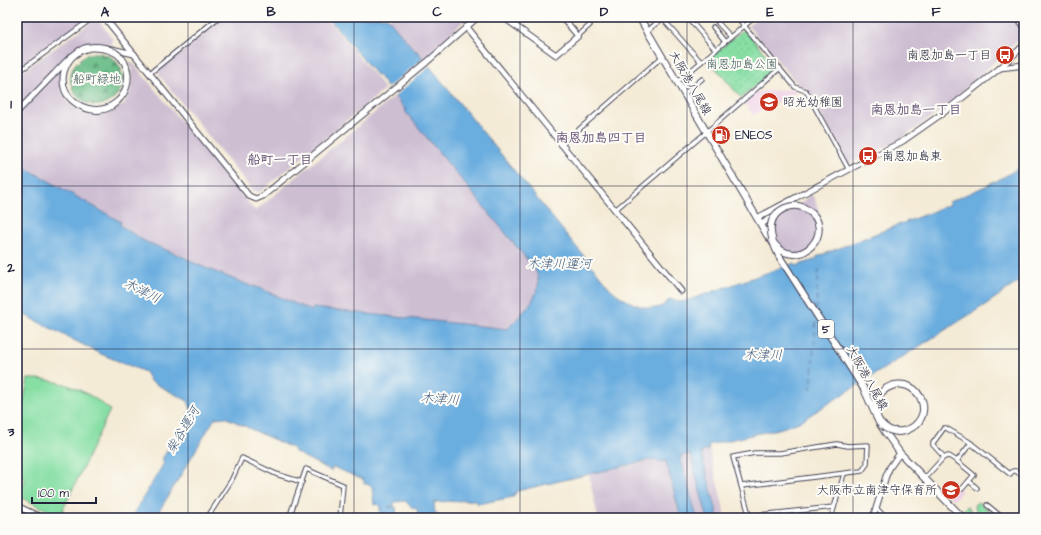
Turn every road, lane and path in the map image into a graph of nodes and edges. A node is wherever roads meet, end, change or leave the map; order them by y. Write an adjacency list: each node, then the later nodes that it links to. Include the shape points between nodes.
1 (94, 17): 31 (street)
2 (104, 17): 25 (street)
3 (219, 17): 32 (street)
4 (478, 17): 17 (street)
5 (503, 17): 20 (street, via 556,55)
6 (562, 17): 20 (street)
7 (639, 17): 19 (main road, 大阪港八尾線 / 5)
8 (687, 17): 24 (street)
9 (737, 17): 15 (street)
10 (755, 17): 15 (street)
11 (1017, 17): 16 (street)
12 (663, 18): 19 (street); 27 (street)
13 (718, 23): 21 (street)
14 (590, 25): 20 (street)
15 (744, 26): 21 (street); 29 (street)
16 (1024, 26)
17 (466, 27): 32 (street, via 389,94 256,199 249,196); 38 (street)
18 (713, 27): 22 (street)
19 (647, 31): 26 (main road, 大阪港八尾線 / 5)
20 (578, 36)
21 (730, 37): 22 (street)
22 (725, 42): 24 (street)
23 (1024, 45): 30 (street)
24 (716, 50): 27 (street)
25 (134, 54): 32 (street); 36 (street, bridge, via 111,48 97,46 85,48 74,56 67,67 67,91 76,101 90,108 98,110 102,109 107,108 113,106 118,102 126,92 129,81 129,71 127,66 119,55 108,48 96,46 90,47 84,48 77,52 74,56 70,60 66,67 64,75 64,87 71,98 78,104 92,110 98,110 101,109 106,108 112,106 117,102 121,97 125,92 127,87 128,82 128,72 123,60 118,55 107,49 95,47 89,47 84,49 77,53 73,56 69,60 65,68 63,76 64,87 65,92 70,99 78,105 86,109 92,110 97,110 106,109 112,106 117,103 121,98 124,93 127,87 127,72 126,67 118,56 112,52 106,49 94,47 88,48 82,50 76,53 70,58)
26 (662, 57): 34 (main road, 大阪港八尾線 / 5); 38 (street)
27 (701, 62): 34 (street)
28 (1024, 65): 30 (street)
29 (780, 68): 37 (street); 39 (street, via 795,87 806,91)
30 (1000, 68): 39 (street, via 909,137)
31 (17, 73)
32 (150, 74)
33 (702, 79): 35 (street)
34 (677, 82): 35 (main road, 大阪港八尾線 / 5)
35 (684, 94): 37 (main road, 大阪港八尾線 / 5)
36 (17, 112)
37 (706, 132): 41 (street); 42 (main road, 大阪港八尾線 / 5)
38 (561, 145): 41 (street)
39 (848, 170): 40 (street)
40 (799, 196): 42 (street); 43 (street)
41 (615, 210): 44 (street)
42 (757, 218): 43 (main road, 大阪港八尾線 / 5)
43 (760, 225): 46 (main road, 大阪港八尾線 / 5, bridge, via 771,241 774,244 777,247 782,250 794,254 804,252 813,245 818,233 817,223 811,213 801,207 789,207 778,213 772,224 771,237 777,247 786,253 791,254 797,254 802,253 806,251 810,248 813,245 817,238 818,234 818,228 817,223 813,214 803,208 796,206 792,206 785,208 779,212 776,216 771,224 770,232 771,238 772,241 774,247 857,378 868,398 878,419 881,424 885,427 889,430 897,432 905,431 912,428 916,425 922,414 923,405 922,401 917,392 907,385 897,384 883,390 878,396 876,401 875,405 875,408 875,410 876,413 876,416 878,419 880,422 883,426 894,431 906,431 916,424 922,414 922,402 917,393 907,386 895,385 884,390 877,399 875,410 876,413 878,419 885,432)
44 (681, 291)
45 (971, 443): 47 (street, via 944,428 933,444); 48 (street); 50 (street, via 1010,474 1016,471)
46 (900, 453): 51 (main road, 大阪港八尾線 / 5); 60 (street, via 886,476)
47 (944, 457): 48 (street, via 950,456); 51 (street)
48 (957, 460): 52 (street, via 974,474)
49 (844, 474): 54 (street); 54 (street, via 862,471 867,464 868,444 837,444 733,457); 59 (street)
50 (1024, 477)
51 (925, 478): 69 (main road, 大阪港八尾線 / 5)
52 (969, 481): 55 (street); 56 (street)
53 (302, 482): 63 (street, via 276,474 242,458 231,481); 64 (street); 65 (street, via 306,469 344,485)
54 (742, 486): 61 (street)
55 (977, 488)
56 (962, 489)
57 (987, 505): 70 (street)
58 (17, 506): 62 (street)
59 (834, 507): 61 (street); 66 (street)
60 (876, 508): 67 (street); 68 (street)
61 (749, 517)
62 (42, 518)
63 (207, 518)
64 (289, 518)
65 (340, 518)
66 (831, 518)
67 (873, 518)
68 (886, 518)
69 (963, 518)
70 (1003, 518)

